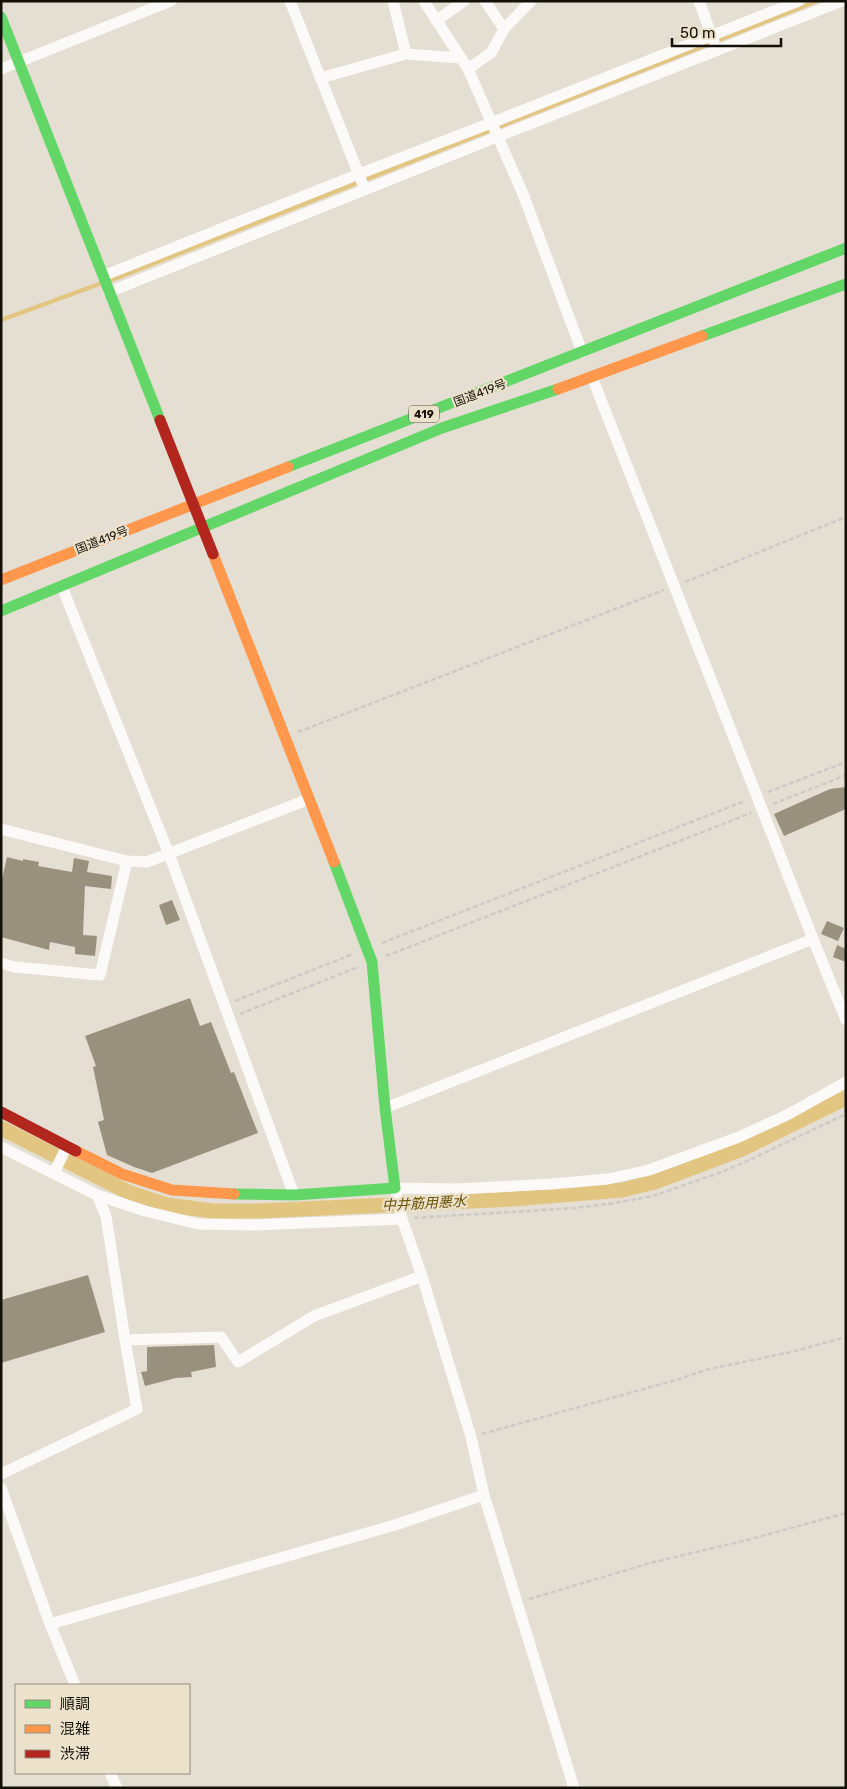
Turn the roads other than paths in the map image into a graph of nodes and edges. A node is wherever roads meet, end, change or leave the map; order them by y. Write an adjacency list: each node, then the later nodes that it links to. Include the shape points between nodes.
1 (172, 1): 11 (street)
2 (290, 1): 22 (street)
3 (392, 1): 17 (street)
4 (424, 1): 13 (street)
5 (464, 1): 13 (street)
6 (485, 1): 14 (street)
7 (699, 1): 15 (street)
8 (799, 1): 15 (street)
9 (842, 1): 16 (street)
10 (528, 2): 14 (street)
11 (143, 6): 19 (street)
12 (1, 17): 19 (main road)
13 (436, 21): 18 (street)
14 (504, 29): 21 (street, via 491,53)
15 (712, 36): 16 (street); 23 (street)
16 (717, 50): 23 (street)
17 (406, 54): 18 (street); 22 (street)
18 (461, 58): 21 (street)
19 (19, 62): 20 (street); 27 (main road)
20 (1, 69)
21 (468, 69): 23 (street)
22 (320, 78): 24 (street)
23 (494, 130): 24 (street); 25 (street); 30 (street, via 523,194)
24 (359, 174): 25 (street); 27 (street)
25 (365, 190): 29 (street)
26 (846, 248): 30 (main road, 国道419号 / 419)
27 (103, 277): 29 (main road)
28 (846, 284): 31 (main road, 国道419号 / 419)
29 (109, 291): 32 (main road)
30 (582, 352): 32 (main road, 国道419号 / 419)
31 (592, 376): 33 (main road, 国道419号 / 419, via 442,428); 41 (street)
32 (193, 505): 33 (main road); 34 (main road, 国道419号 / 419)
33 (203, 526): 35 (main road, 国道419号 / 419); 37 (main road)
34 (1, 580)
35 (62, 588): 36 (main road, 国道419号 / 419); 39 (street)
36 (1, 611)
37 (309, 799): 39 (street); 45 (main road, via 372,962)
38 (1, 829): 40 (street)
39 (168, 854): 40 (street, via 147,862); 52 (street)
40 (127, 860): 42 (street, via 100,975)
41 (813, 939): 43 (street); 45 (street)
42 (1, 963)
43 (846, 1020)
44 (846, 1082): 50 (street, via 740,1137 641,1172 608,1179 552,1184 458,1189)
45 (385, 1108): 50 (main road)
46 (1, 1112): 47 (main road)
47 (67, 1146): 49 (street); 52 (main road, via 122,1174 172,1190)
48 (1, 1147): 49 (street)
49 (54, 1173): 51 (street)
50 (396, 1188): 52 (main road); 53 (street)
51 (97, 1195): 53 (street, via 198,1224); 55 (street, via 106,1216)
52 (294, 1195)
53 (402, 1219): 54 (street)
54 (422, 1276): 55 (street, via 314,1316 238,1362 221,1337); 58 (street, via 471,1437)
55 (125, 1340): 56 (street, via 137,1409)
56 (1, 1474)
57 (1, 1488): 59 (street)
58 (484, 1495): 59 (street); 63 (street)
59 (50, 1624): 60 (street)
60 (75, 1684)
61 (110, 1774): 62 (street)
62 (116, 1788)
63 (574, 1788)

